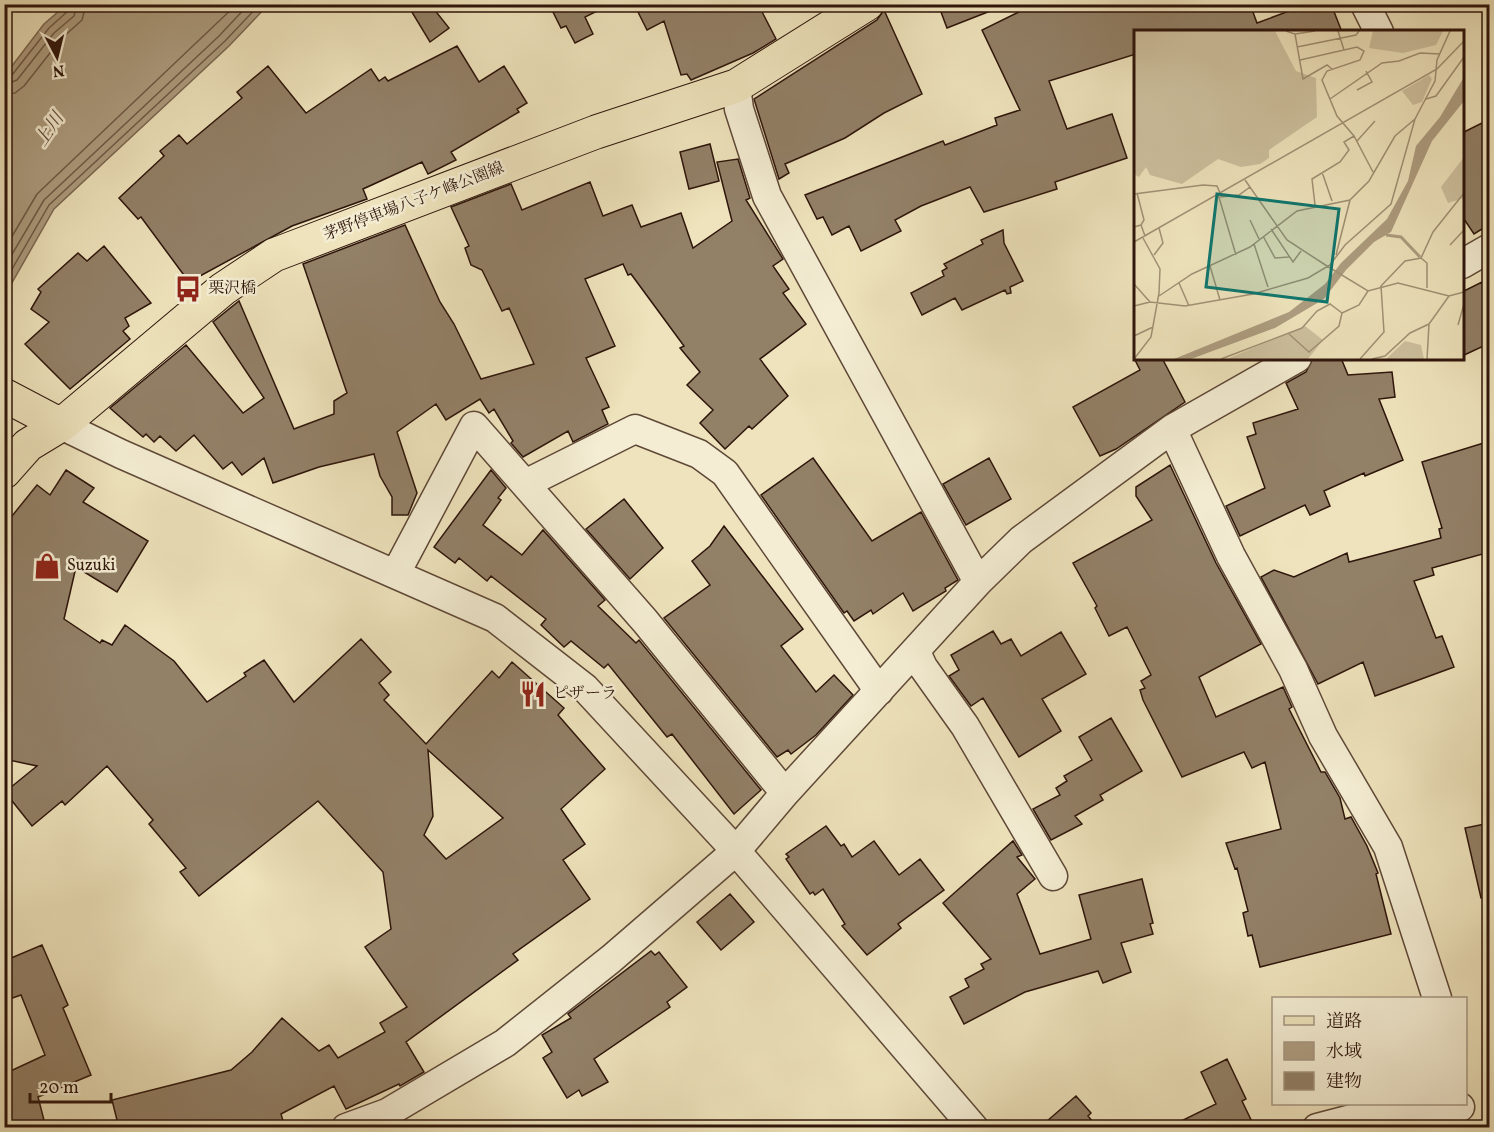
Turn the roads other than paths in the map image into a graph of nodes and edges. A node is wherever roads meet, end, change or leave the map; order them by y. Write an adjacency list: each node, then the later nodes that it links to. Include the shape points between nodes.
1 (867, 4): 4 (main road, 茅野停車場八子ケ峰公園線)
2 (1365, 4): 3 (street)
3 (1378, 30)
4 (736, 86): 7 (main road, 茅野停車場八子ケ峰公園線, via 596,132 274,255 223,289); 12 (street, via 739,109 766,196)
5 (1293, 360): 8 (street)
6 (5, 395): 7 (main road)
7 (61, 425): 9 (main road, 茅野停車場八子ケ峰公園線, via 28,445); 11 (street)
8 (1172, 429): 12 (street, via 1020,540); 18 (street, via 1231,556 1293,669 1323,736 1388,846)
9 (4, 472)
10 (525, 484): 11 (street, via 474,426); 14 (street, via 635,429 699,454 725,473); 15 (street, via 645,621)
11 (396, 573): 16 (street, via 495,618 585,688)
12 (978, 582): 13 (street)
13 (916, 652): 14 (street); 17 (street)
14 (879, 691): 15 (street)
15 (785, 793): 16 (street)
16 (736, 851): 20 (street, via 505,1043 387,1113); 21 (street)
17 (1053, 876)
18 (1436, 997)
19 (1464, 1113): 22 (street, via 1359,1118)
20 (346, 1128)
21 (974, 1128)
22 (1317, 1128)

